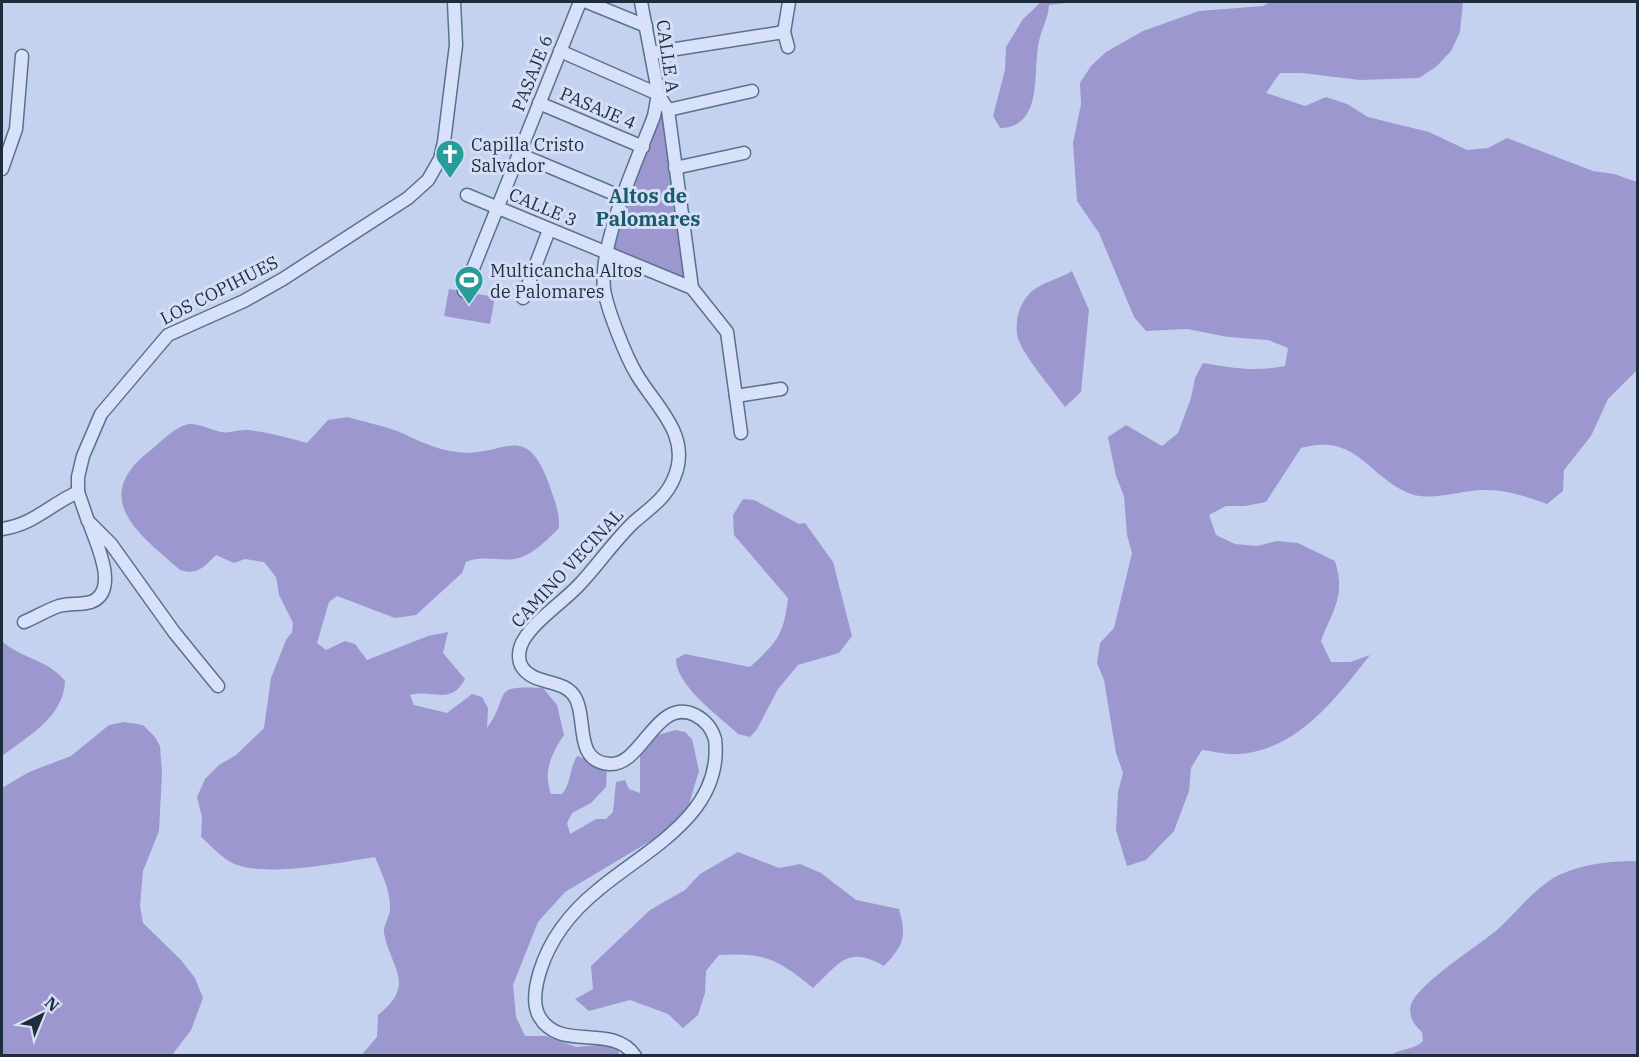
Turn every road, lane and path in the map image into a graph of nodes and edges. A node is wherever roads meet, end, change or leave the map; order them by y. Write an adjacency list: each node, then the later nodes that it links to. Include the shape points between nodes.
1 (454, 2): 32 (street, LOS COPIHUES, via 456,45 446,133 440,159 428,180 408,198 283,279 168,335 96,424 80,468)
2 (580, 2): 9 (street, PASAJE 6)
3 (587, 2): 6 (street)
4 (641, 2): 6 (street, CALLE A)
5 (789, 2): 7 (street)
6 (646, 26): 10 (street, CALLE A)
7 (784, 32): 8 (street); 10 (street)
8 (788, 46)
9 (560, 51): 13 (street); 14 (street, PASAJE 6)
10 (651, 53): 13 (street, CALLE A)
11 (22, 56): 20 (street, via 16,129)
12 (752, 91): 15 (street)
13 (658, 94): 15 (street); 16 (street, CALLE A)
14 (539, 104): 16 (street, PASAJE 4); 18 (street, PASAJE 6)
15 (668, 110): 19 (street)
16 (643, 147): 22 (street, CALLE A)
17 (744, 153): 19 (street)
18 (519, 154): 22 (street); 23 (street, PASAJE 6)
19 (675, 168): 26 (street)
20 (2, 169)
21 (467, 195): 23 (street, CALLE 3)
22 (624, 198): 25 (street, CALLE A)
23 (497, 208): 24 (street, CALLE 3); 27 (street, PASAJE 6)
24 (549, 230): 25 (street, CALLE 3); 28 (street)
25 (606, 252): 26 (street, CALLE 3); 37 (street, CAMINO VECINAL, via 606,298 636,374 674,428 677,468 664,495 626,531 578,587 528,633 519,658 532,676 565,687 573,694 583,743 593,757 605,763 626,758 662,720 676,712 702,719 715,739 711,779 693,813 573,914 548,951 539,975 536,1007 546,1024 566,1035 613,1039)
26 (692, 288): 30 (street, CALLE 3, via 727,332)
27 (464, 291)
28 (524, 298)
29 (781, 389): 30 (street)
30 (736, 396): 31 (street, CALLE 3)
31 (741, 433)
32 (78, 492): 33 (street, LOS COPIHUES); 34 (street, via 28,523)
33 (88, 521): 35 (street, via 104,567 102,590 92,601 60,606); 36 (street, LOS COPIHUES, via 111,543)
34 (2, 529)
35 (24, 622)
36 (218, 686)
37 (635, 1056)

